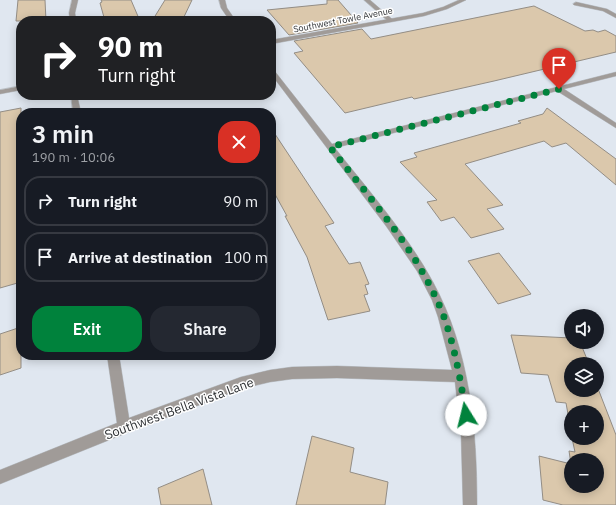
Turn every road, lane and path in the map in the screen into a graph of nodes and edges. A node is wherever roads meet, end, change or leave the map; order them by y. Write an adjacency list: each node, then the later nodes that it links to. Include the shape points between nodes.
1 (75, 0): 6 (street)
2 (222, 0): 7 (street)
3 (367, 0): 9 (street)
4 (463, 0): 9 (street, Southwest Towle Avenue, via 436,11)
5 (576, 4): 8 (street, via 604,10)
6 (72, 16)
7 (230, 16)
8 (616, 16)
9 (390, 20): 10 (street, Southwest Towle Avenue)
10 (276, 41)
11 (616, 74): 14 (street)
12 (276, 77): 17 (street)
13 (16, 89): 15 (street)
14 (559, 89): 16 (street); 17 (street)
15 (0, 92)
16 (616, 126)
17 (330, 147): 19 (street, via 396,233 431,288 443,316)
18 (114, 360): 20 (street)
19 (460, 376): 20 (street, Southwest Bella Vista Lane, via 337,372 270,376 241,383); 22 (street, via 466,415)
20 (124, 427): 21 (street, Southwest Bella Vista Lane)
21 (0, 477)
22 (470, 505)

